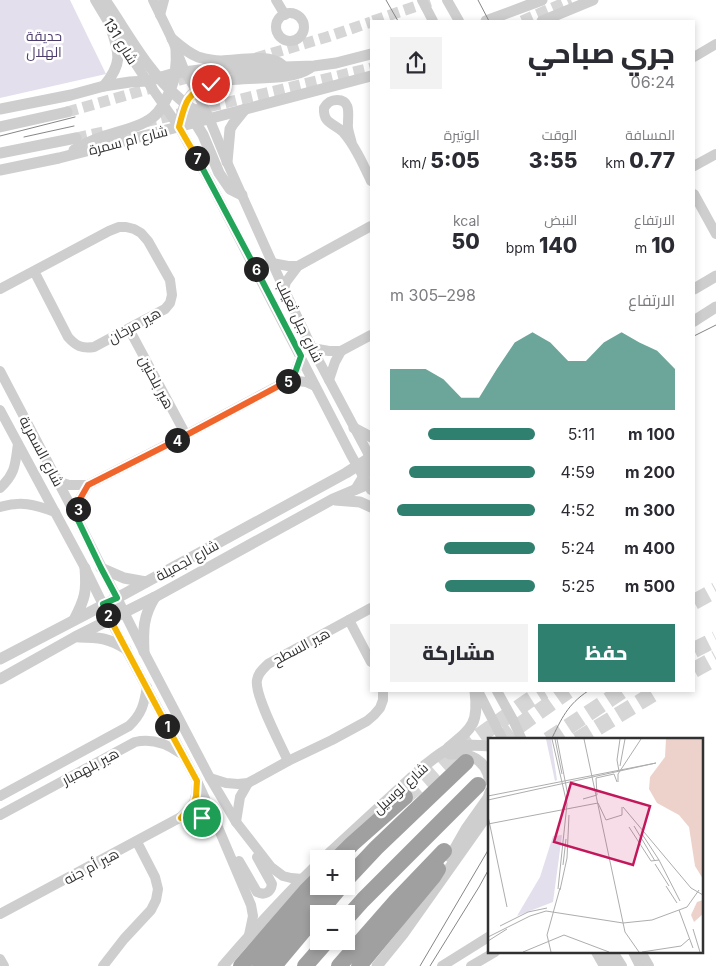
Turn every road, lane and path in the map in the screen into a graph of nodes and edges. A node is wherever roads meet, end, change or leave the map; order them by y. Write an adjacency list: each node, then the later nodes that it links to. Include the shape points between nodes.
1 (95, 0): 16 (street, شارع 131)
2 (105, 0): 25 (street, via 146,63)
3 (152, 0): 10 (street)
4 (164, 0): 10 (street)
5 (276, 0): 11 (street)
6 (422, 0): 12 (street)
7 (447, 0): 13 (street)
8 (542, 0): 14 (street)
9 (588, 2): 15 (street)
10 (160, 14): 17 (street)
11 (285, 15)
12 (432, 20)
13 (458, 20)
14 (489, 20)
15 (544, 20)
16 (110, 25): 25 (street, شارع 131); 26 (street, via 118,64)
17 (174, 44): 21 (street, via 203,58 220,61 268,59); 23 (street)
18 (716, 45): 20 (street)
19 (370, 54): 22 (street)
20 (695, 56)
21 (284, 66): 22 (street); 23 (street)
22 (314, 66): 27 (street, via 296,74 227,80)
23 (180, 73): 25 (street); 27 (street, شارع جبل ثعيلب); 28 (street)
24 (370, 76): 30 (street, شارع ام سمرة)
25 (152, 80): 26 (street); 28 (street)
26 (104, 86): 31 (street)
27 (196, 90): 29 (street); 33 (street, شارع جبل ثعيلب)
28 (167, 97): 29 (street); 36 (street, شارع جبل ثعيلب); 41 (street, via 153,117 141,124 88,142)
29 (184, 107): 33 (street); 34 (street); 36 (street)
30 (245, 108): 33 (street, شارع ام سمرة); 42 (street, via 230,129)
31 (0, 109)
32 (67, 112): 35 (street)
33 (209, 118): 34 (street, شارع ام سمرة); 42 (street, شارع جبل ثعيلب)
34 (195, 122): 36 (street, شارع ام سمرة); 46 (street, via 219,173 230,189)
35 (0, 127)
36 (179, 127): 41 (street, شارع ام سمرة); 63 (street, شارع جبل ثعيلب)
37 (76, 138): 39 (street, شارع ام سمرة)
38 (352, 144): 45 (street)
39 (0, 153)
40 (716, 154): 43 (street)
41 (59, 158): 44 (street, شارع ام سمرة)
42 (227, 162): 46 (street, شارع جبل ثعيلب)
43 (695, 165)
44 (0, 170)
45 (370, 179)
46 (242, 194): 50 (street, شارع جبل ثعيلب)
47 (695, 196): 49 (street)
48 (370, 227): 51 (street)
49 (716, 234)
50 (272, 263): 51 (street); 56 (street, شارع جبل ثعيلب)
51 (298, 266): 56 (street)
52 (34, 271): 55 (street, هير مرخان); 59 (street, هير مرخان, via 74,344 94,347); 59 (street, هير مرخان, via 109,231 126,227 142,233 170,280 172,295 165,309)
53 (715, 275): 54 (street)
54 (695, 288)
55 (0, 289)
56 (284, 289): 61 (street, شارع جبل ثعيلب)
57 (716, 307): 58 (street)
58 (695, 319)
59 (129, 329): 70 (street, هير بلحنين)
60 (370, 336): 62 (street)
61 (312, 348): 62 (street); 66 (street, شارع جبل ثعيلب)
62 (341, 351): 66 (street)
63 (301, 356): 65 (street, via 295,373); 67 (street, شارع جبل ثعيلب)
64 (0, 371): 77 (street, شارع السمرية)
65 (288, 380): 67 (street); 70 (street)
66 (329, 380): 69 (street, شارع جبل ثعيلب)
67 (315, 386): 76 (street, شارع جبل ثعيلب)
68 (0, 410): 72 (street, شارع السمرية)
69 (354, 428): 71 (street); 73 (street, شارع جبل ثعيلب)
70 (186, 435): 79 (street)
71 (370, 436)
72 (18, 444): 80 (street, via 14,470); 84 (street, شارع السمرية)
73 (370, 455)
74 (370, 458): 76 (street, شارع لجميلة)
75 (370, 460): 78 (street, via 367,471)
76 (357, 466): 78 (street, شارع جبل ثعيلب); 88 (street, شارع لجميلة)
77 (56, 477): 79 (street, via 69,485); 85 (street, شارع السمرية)
78 (369, 483): 81 (street, شارع لجميلة)
79 (88, 485): 85 (street)
80 (0, 488)
81 (333, 499): 83 (street); 89 (street, شارع لجميلة)
82 (0, 507): 84 (street, via 26,503)
83 (370, 507)
84 (54, 512): 86 (street, شارع السمرية)
85 (76, 516): 87 (street, شارع السمرية)
86 (85, 568): 91 (street, شارع السمرية); 95 (street, via 85,598)
87 (101, 568): 88 (street, via 124,578); 90 (street, شارع السمرية)
88 (146, 582): 90 (street, شارع لجميلة)
89 (155, 597): 93 (street, شارع لجميلة); 99 (street, via 145,618)
90 (117, 598): 91 (street, شارع لجميلة); 93 (street, شارع السمرية)
91 (103, 604): 94 (street, شارع السمرية); 95 (street, شارع لجميلة)
92 (370, 609): 96 (street, هير السطح)
93 (125, 613): 94 (street, شارع لجميلة); 99 (street, شارع السمرية)
94 (110, 619): 97 (street, شارع لجميلة); 98 (street, شارع السمرية)
95 (74, 620): 100 (street, شارع لجميلة)
96 (349, 620): 101 (street); 113 (street, هير السطح, via 268,664 257,678 261,702)
97 (74, 637): 98 (street, via 100,637); 102 (street, شارع لجميلة)
98 (126, 648): 103 (street, شارع السمرية)
99 (144, 652): 115 (street, شارع السمرية)
100 (0, 659)
101 (370, 660)
102 (0, 679)
103 (147, 687): 111 (street, شارع السمرية); 119 (street, هير بلهمبار, via 144,706 129,726)
104 (383, 692): 113 (street, via 380,708 367,721)
105 (477, 692): 112 (street, via 472,726)
106 (478, 692): 108 (street)
107 (498, 692): 109 (street)
108 (503, 738)
109 (521, 738)
110 (488, 746): 112 (street, شارع لوسيل, via 456,747)
111 (182, 754): 116 (street, شارع السمرية); 120 (street, هير بلهمبار, via 161,742 136,742)
112 (438, 755): 118 (street, via 457,753 473,756 486,770); 126 (street, شارع لوسيل)
113 (288, 761): 117 (street)
114 (466, 762): 129 (highway, شارع لوسيل)
115 (210, 778): 117 (street, via 226,783); 123 (street, شارع السمرية)
116 (197, 781): 121 (street, هير أم جنه, via 194,803); 124 (street, شارع السمرية)
117 (248, 783): 123 (street, via 240,797)
118 (486, 786): 135 (street, via 488,798 459,839); 136 (highway)
119 (0, 796)
120 (0, 814)
121 (181, 818): 124 (street, via 202,818); 125 (street, هير أم جنه)
122 (486, 821): 135 (street)
123 (236, 822): 124 (street, via 271,880 271,888 265,894 254,888); 130 (street, شارع السمرية, via 276,871 291,878)
124 (217, 825): 138 (street, شارع السمرية, via 251,905 253,916)
125 (137, 842): 137 (street, هير أم جنه); 149 (street, via 155,877 156,900)
126 (333, 850)
127 (346, 850): 128 (highway, via 405,797)
128 (355, 853)
129 (355, 870)
130 (310, 879)
131 (310, 880): 138 (street, via 292,889)
132 (310, 880): 151 (highway)
133 (318, 895): 152 (highway)
134 (333, 895): 153 (highway)
135 (428, 898): 157 (street)
136 (355, 909)
137 (0, 914)
138 (249, 935): 150 (street)
139 (488, 937): 158 (street)
140 (319, 950): 154 (highway)
141 (492, 954): 159 (street)
142 (597, 954): 160 (street)
143 (607, 954): 161 (street)
144 (614, 954): 162 (street)
145 (635, 954): 163 (street)
146 (642, 954): 164 (street)
147 (0, 958): 148 (street)
148 (4, 966)
149 (103, 966)
150 (223, 966)
151 (241, 966)
152 (260, 966)
153 (274, 966)
154 (305, 966)
155 (339, 966): 156 (highway, via 444,851 433,877)
156 (359, 966)
157 (376, 966)
158 (442, 966)
159 (471, 966)
160 (604, 966)
161 (612, 966)
162 (622, 966)
163 (640, 966)
164 (649, 966)

